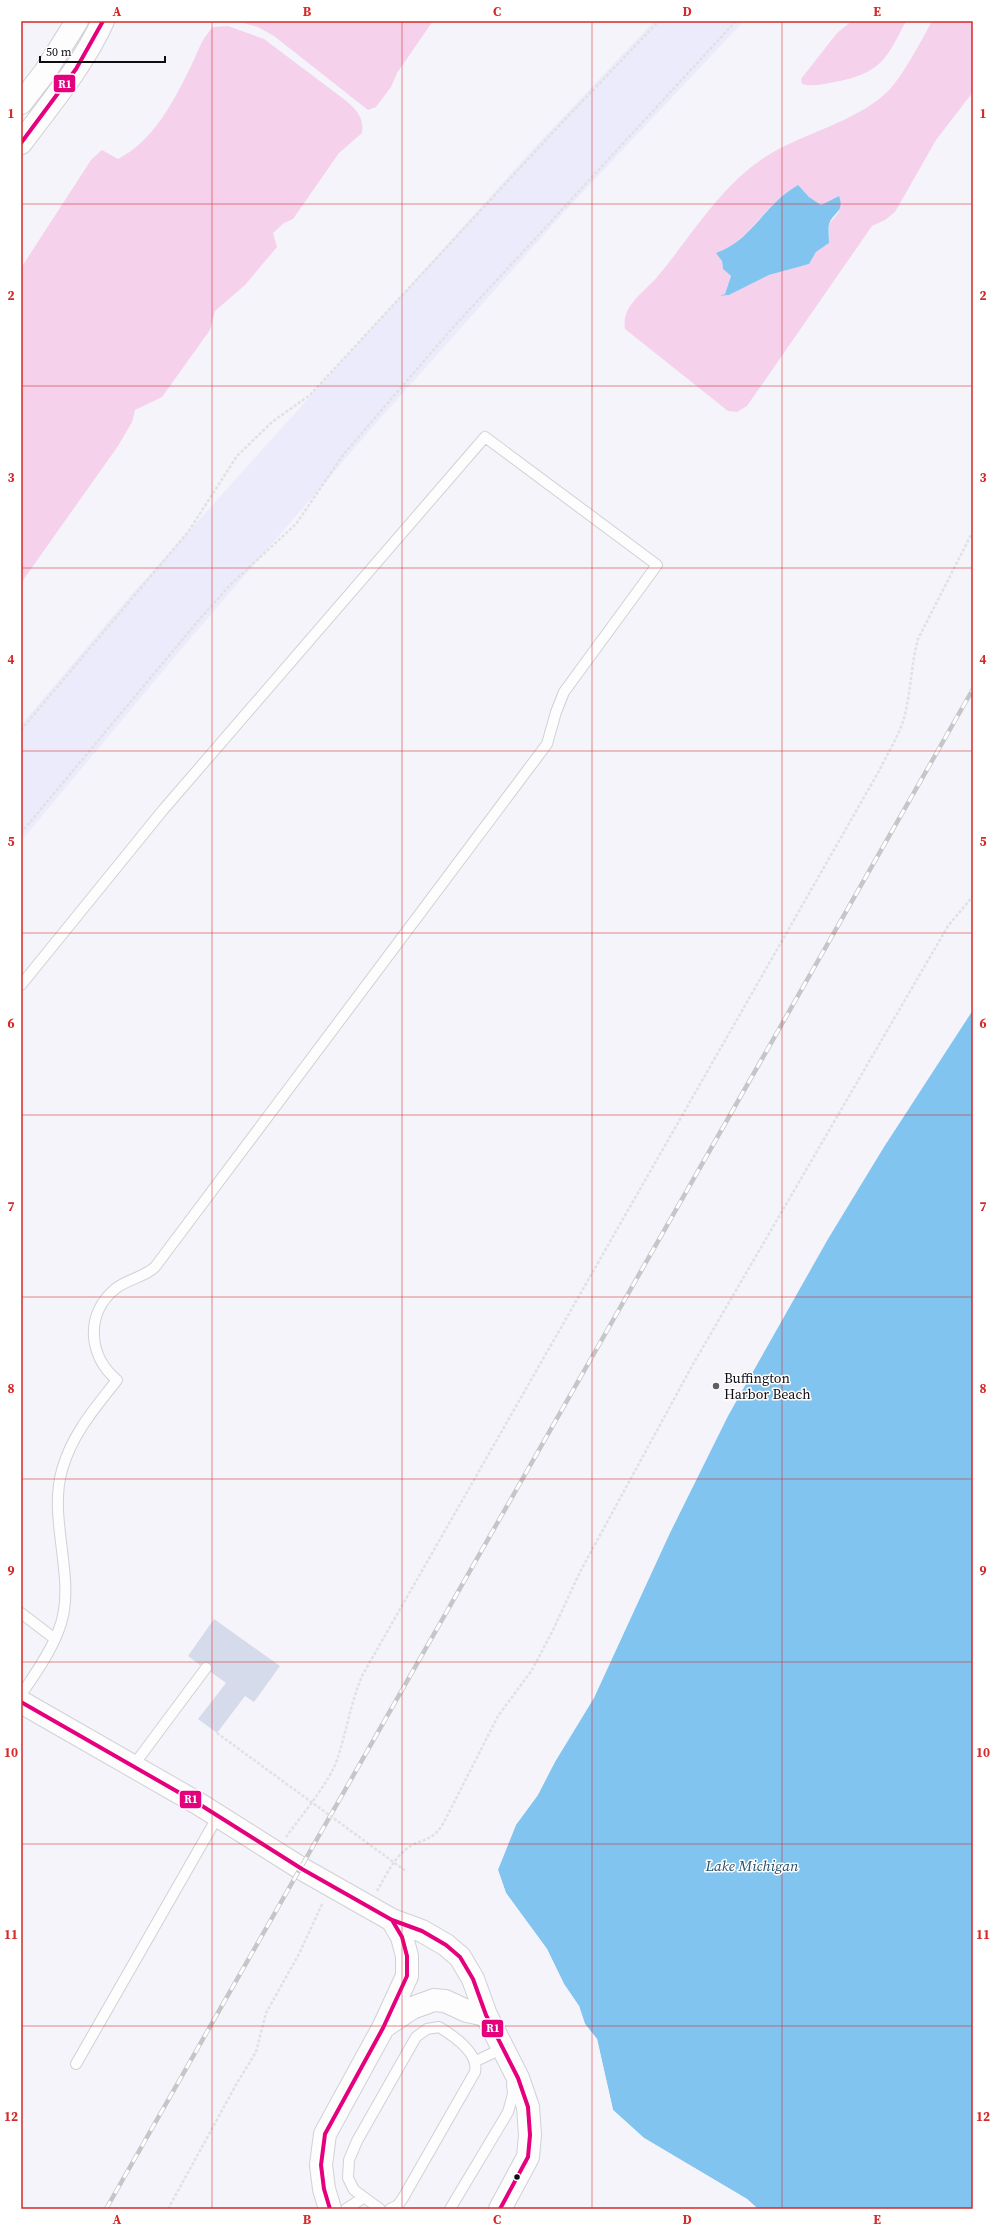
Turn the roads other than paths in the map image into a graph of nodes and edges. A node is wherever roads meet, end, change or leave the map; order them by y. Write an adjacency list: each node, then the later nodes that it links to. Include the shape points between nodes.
1 (77, 21): 3 (street, via 45,72)
2 (103, 21): 4 (street, via 69,78)
3 (21, 103)
4 (21, 143)
5 (21, 984): 7 (lane, via 163,810 485,437 657,565 564,692 547,744 155,1267 141,1277 121,1285 103,1302 96,1317 93,1334 95,1350 101,1363 117,1380 78,1432 62,1470 58,1518 65,1593 59,1632)
6 (21, 1614): 7 (lane)
7 (55, 1639): 9 (lane)
8 (206, 1668): 11 (lane)
9 (21, 1695)
10 (21, 1702): 11 (street)
11 (133, 1766): 12 (street)
12 (218, 1816): 13 (street); 18 (lane)
13 (392, 1920): 14 (street, via 422,1931 460,1957 473,1979); 15 (street, via 402,1937 407,1956 406,1976)
14 (486, 2015): 15 (street, via 468,2011 445,2001 434,2000 412,2008); 16 (street)
15 (383, 2028): 20 (street, via 325,2134 321,2165)
16 (505, 2051): 17 (lane); 24 (lane, via 513,2087 511,2105); 25 (street, via 528,2108 530,2135 528,2157)
17 (476, 2061): 19 (lane, via 472,2053 439,2027 427,2029 416,2037 348,2160 350,2185); 23 (lane, via 475,2072 403,2198 398,2205)
18 (76, 2064)
19 (363, 2198): 21 (lane); 22 (lane)
20 (330, 2209)
21 (346, 2209)
22 (380, 2209)
23 (390, 2209)
24 (450, 2209)
25 (500, 2209)

